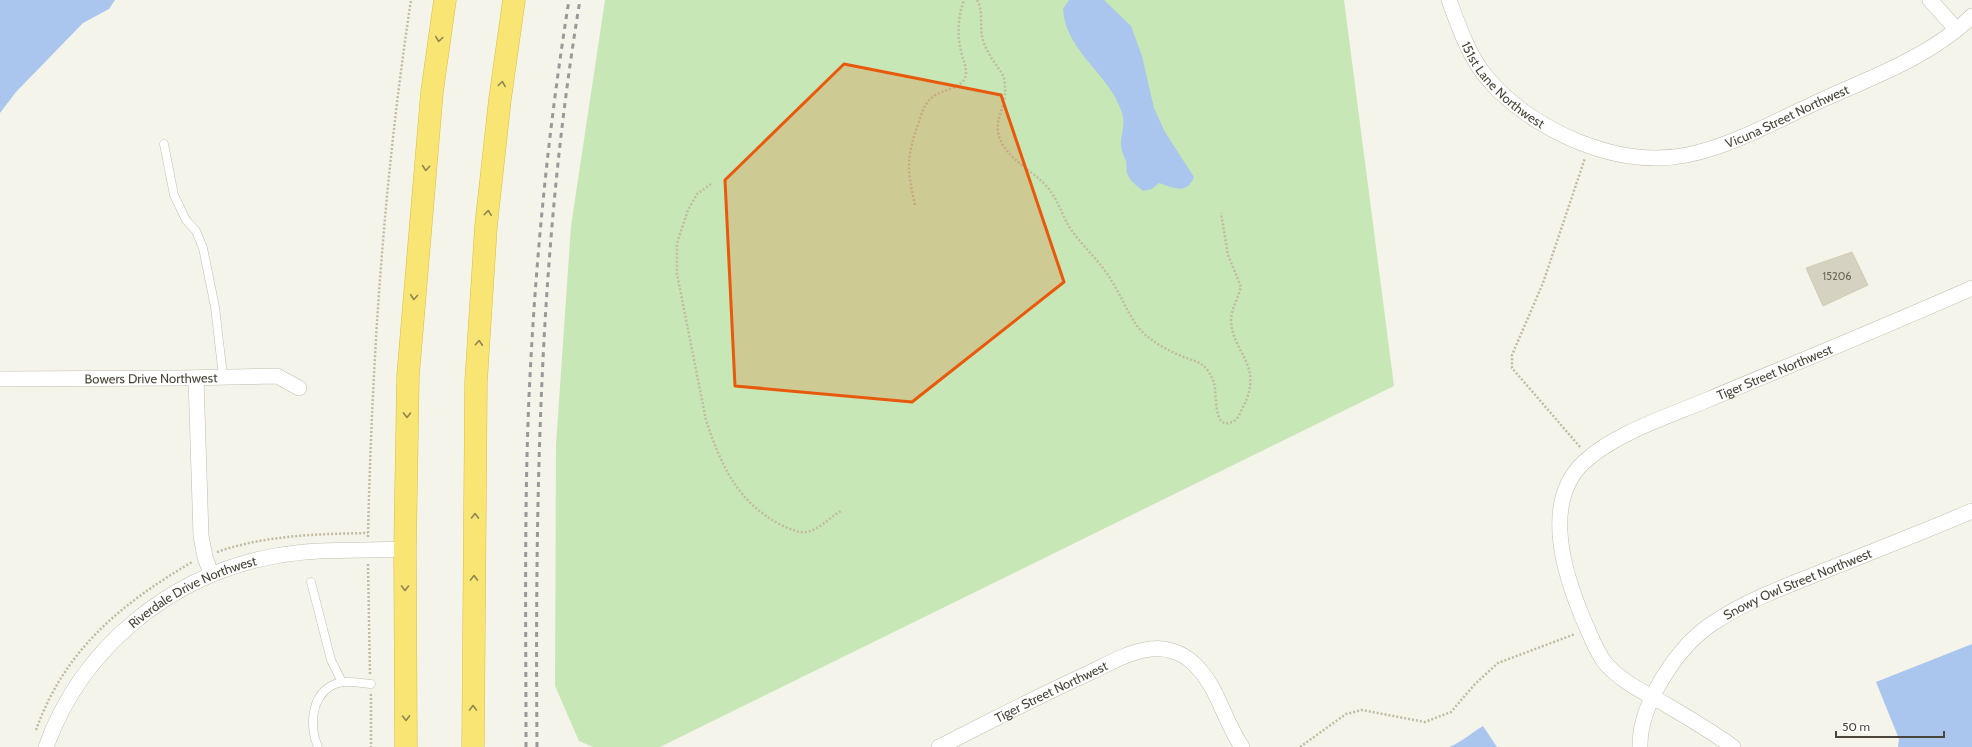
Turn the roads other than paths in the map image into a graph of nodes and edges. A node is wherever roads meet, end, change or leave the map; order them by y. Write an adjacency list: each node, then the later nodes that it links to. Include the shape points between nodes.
1 (445, 0): 15 (highway, one-way to 15, via 432,92 408,376)
2 (514, 0): 24 (highway, one-way to 2, via 476,382 486,226)
3 (1449, 0): 8 (street, 151st Lane Northwest, via 1458,26 1488,78 1511,100 1550,128)
4 (1930, 0): 6 (street)
5 (1972, 16): 6 (street, Vicuna Street Northwest)
6 (1956, 29): 8 (street, Vicuna Street Northwest, via 1911,60 1730,143 1686,155 1662,158 1636,158)
7 (164, 144): 10 (lane, via 174,195 186,220 196,231 203,248 215,307)
8 (1587, 144)
9 (1972, 288): 20 (street, Tiger Street Northwest, via 1616,439 1586,461 1569,481 1562,502 1561,528 1565,570 1573,595 1595,647 1606,663 1617,675)
10 (223, 376): 11 (street, Bowers Drive Northwest); 13 (street, Bowers Drive Northwest, via 277,376)
11 (196, 378): 12 (street, Bowers Drive Northwest); 16 (street, via 201,536)
12 (0, 379)
13 (299, 388)
14 (1972, 511): 20 (street, Snowy Owl Street Northwest, via 1768,593 1737,609 1689,642 1671,665)
15 (405, 549): 16 (street, Riverdale Drive Northwest, via 276,555); 23 (highway, one-way to 23)
16 (211, 574): 21 (street, Riverdale Drive Northwest, via 144,613 107,647 89,668 65,704)
17 (311, 582): 18 (lane, via 331,660)
18 (342, 682): 19 (lane); 22 (lane, via 331,686 320,696 313,711 314,738)
19 (371, 684)
20 (1652, 697): 27 (street, Snowy Owl Street Northwest); 28 (street, Tiger Street Northwest)
21 (46, 747)
22 (318, 747)
23 (406, 747)
24 (473, 747)
25 (939, 747): 26 (street, Tiger Street Northwest, via 1114,661 1152,648 1168,650 1194,663 1204,676)
26 (1242, 747)
27 (1640, 747)
28 (1733, 747)

